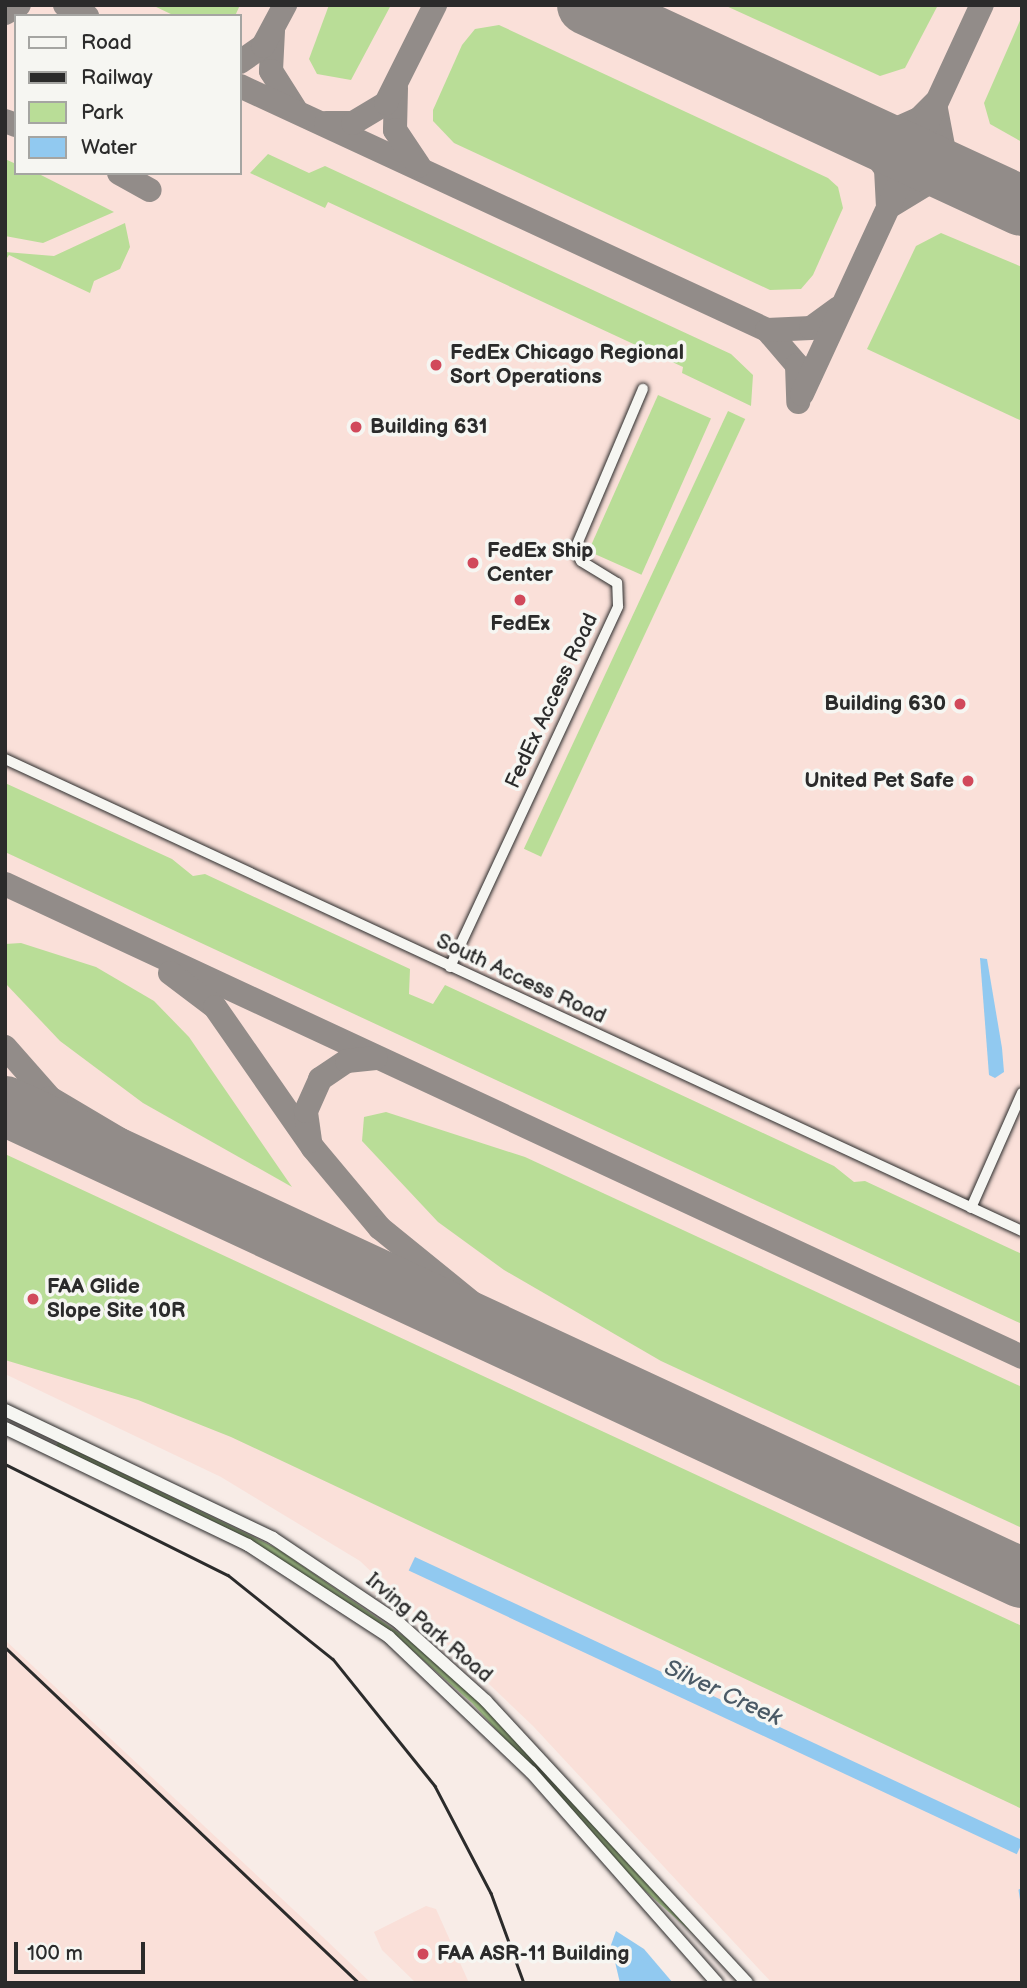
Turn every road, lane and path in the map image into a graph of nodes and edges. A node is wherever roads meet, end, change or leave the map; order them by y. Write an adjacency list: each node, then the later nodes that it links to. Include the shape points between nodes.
1 (643, 389): 3 (street, FedEx Access Road, via 575,549 581,561 617,583 618,606)
2 (5, 759): 3 (street, South Access Road)
3 (450, 967): 5 (street, South Access Road)
4 (1022, 1093): 5 (street)
5 (971, 1208): 6 (street, South Access Road)
6 (1022, 1231)
7 (5, 1410): 10 (main road, Irving Park Road, via 273,1538 398,1622 494,1709)
8 (5, 1428): 9 (main road, Irving Park Road, via 248,1545 389,1637 531,1772)
9 (717, 1983)
10 (747, 1983)

